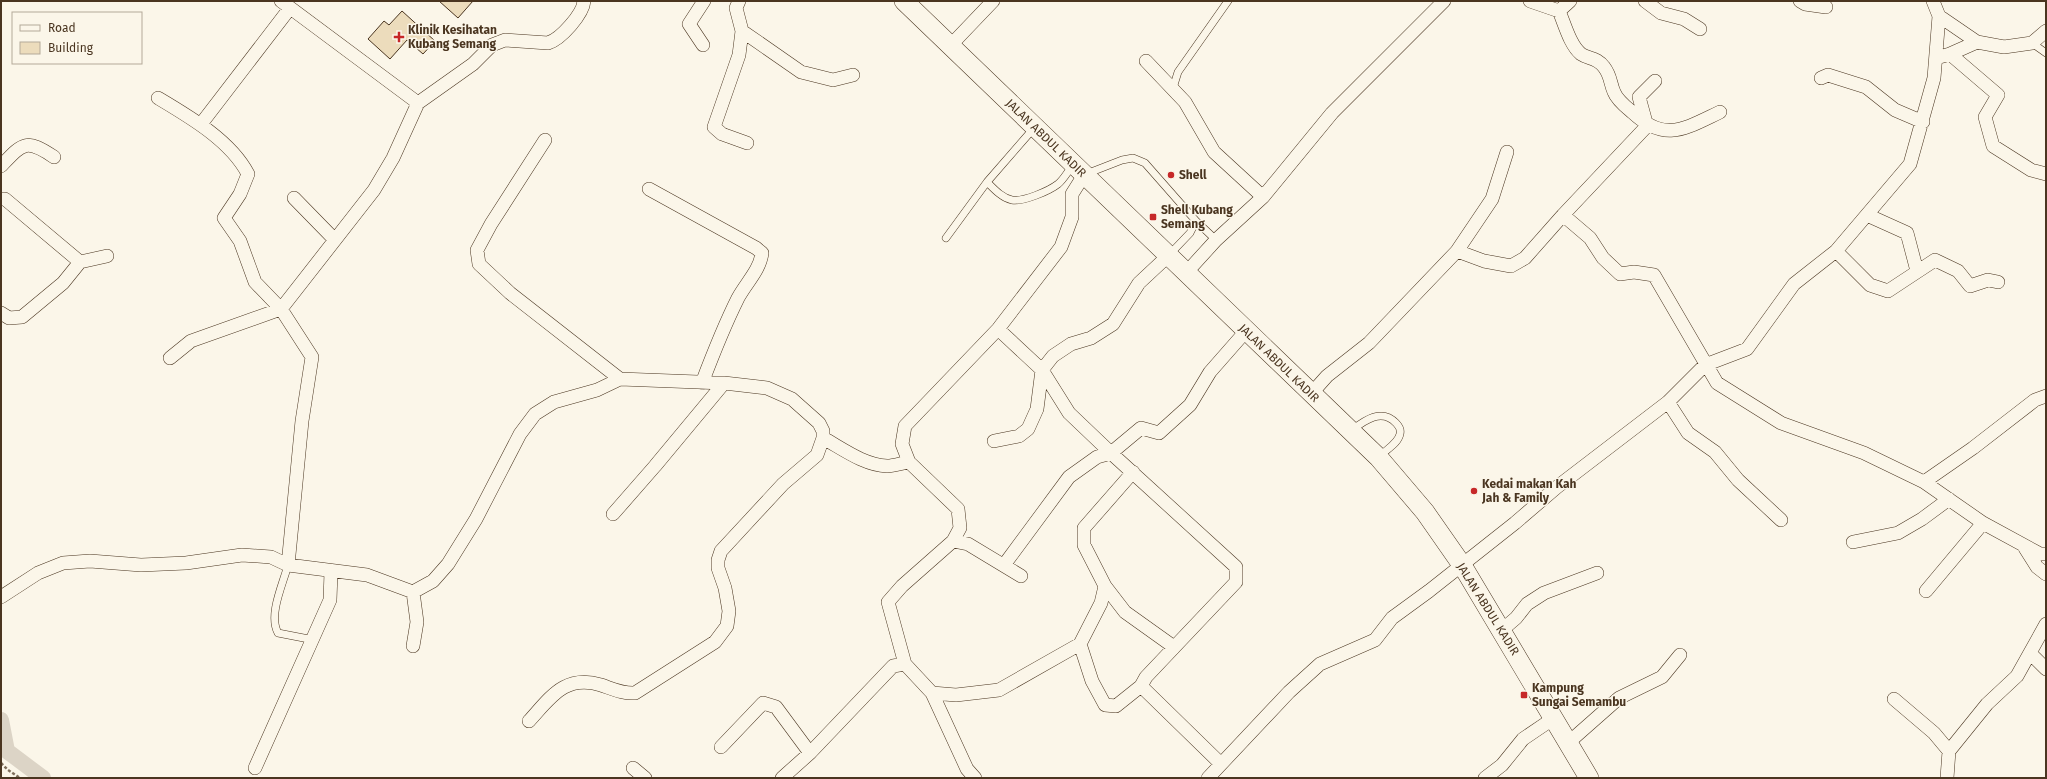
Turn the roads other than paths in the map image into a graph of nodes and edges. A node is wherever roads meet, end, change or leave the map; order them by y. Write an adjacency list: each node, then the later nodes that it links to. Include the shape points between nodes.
1 (584, 1): 33 (street, via 582,9 554,41 498,42 473,64)
2 (704, 1): 22 (street, via 688,24)
3 (738, 1): 18 (street, via 736,8)
4 (904, 1): 23 (main road, JALAN ABDUL KADIR)
5 (994, 1): 23 (street)
6 (1228, 1): 31 (lane, via 1178,72)
7 (1444, 1): 48 (street, via 1332,113)
8 (1530, 1): 15 (street)
9 (1570, 1): 15 (street)
10 (1800, 1): 14 (street)
11 (1933, 1): 16 (street)
12 (1647, 2): 17 (street, via 1661,13 1684,19)
13 (285, 5): 33 (street); 36 (street)
14 (1826, 7)
15 (1559, 11): 37 (street, via 1575,48 1583,56 1592,57 1604,66 1619,100)
16 (1939, 16): 20 (street); 26 (street)
17 (1700, 29)
18 (742, 31): 28 (street, via 801,72 834,80); 40 (street, via 739,55 714,127 722,134)
19 (2046, 31): 21 (street)
20 (1978, 42): 21 (street, via 2004,47); 25 (street)
21 (2032, 43): 24 (lane)
22 (704, 45)
23 (950, 46): 38 (main road, JALAN ABDUL KADIR)
24 (2046, 53)
25 (1950, 54): 26 (street); 45 (street, via 1998,95 1985,117 1993,146 2031,170)
26 (1936, 58): 35 (street, via 1934,78)
27 (1146, 61): 31 (street)
28 (853, 75)
29 (1821, 78): 35 (street, via 1828,75 1866,87 1895,110)
30 (1655, 81): 37 (street, via 1639,97)
31 (1172, 88): 48 (street, via 1185,102 1214,152)
32 (158, 98): 36 (street)
33 (418, 103): 55 (street, via 393,158 374,190)
34 (1720, 112): 37 (street, via 1687,128 1667,132)
35 (1923, 122): 52 (street, via 1910,164)
36 (201, 124): 65 (street, via 242,162 248,174 240,194 224,218 240,241 255,282)
37 (1647, 126): 51 (street)
38 (1035, 128): 44 (main road, JALAN ABDUL KADIR); 46 (lane)
39 (545, 140): 72 (street, via 477,250 479,264 510,293)
40 (747, 143)
41 (1507, 152): 57 (street, via 1492,199)
42 (54, 157): 43 (street, via 30,145 20,146)
43 (1, 166)
44 (1078, 170): 46 (lane, via 1035,196 1019,200 1002,196); 53 (lane, via 1133,158 1144,163); 60 (main road, JALAN ABDUL KADIR); 67 (street, via 1072,194 1072,217 1061,247)
45 (2046, 174)
46 (987, 182): 54 (lane)
47 (649, 189): 73 (street, via 762,253 761,261 739,297 719,338)
48 (1263, 197): 56 (street)
49 (294, 198): 55 (street)
50 (1, 199): 61 (street, via 5,199)
51 (1563, 215): 57 (street, via 1525,258 1511,266); 70 (street, via 1590,238 1603,258 1620,274 1634,272 1654,275)
52 (1867, 215): 58 (street); 62 (street, via 1907,233)
53 (1196, 221): 56 (lane); 60 (lane, via 1190,233)
54 (946, 238)
55 (334, 239): 65 (street)
56 (1216, 240): 63 (street)
57 (1457, 251): 75 (street, via 1369,343 1327,376)
58 (1836, 251): 62 (street, via 1870,285 1888,291); 70 (street, via 1794,284 1747,349)
59 (107, 256): 61 (street)
60 (1168, 256): 63 (main road, JALAN ABDUL KADIR); 71 (street, via 1139,283 1113,324 1091,338 1071,344 1053,356)
61 (80, 262): 66 (street, via 63,283 22,316 9,318)
62 (1917, 271): 64 (street, via 1935,260 1958,271 1970,286 1988,280)
63 (1186, 273): 68 (main road, JALAN ABDUL KADIR)
64 (1998, 282)
65 (281, 308): 69 (street, via 190,341); 94 (street, via 312,357 302,421)
66 (1, 313)
67 (998, 329): 71 (street); 83 (street, via 905,426 902,444)
68 (1246, 331): 75 (main road, JALAN ABDUL KADIR); 81 (street, via 1210,372 1190,405 1175,419 1159,433 1141,428)
69 (170, 358)
70 (1705, 365): 77 (street); 85 (street, via 1718,383 1781,423 1864,453)
71 (1042, 370): 80 (street, via 1037,409 1028,429 1019,436); 81 (street, via 1069,413)
72 (620, 379): 73 (street); 103 (street, via 597,390 554,402 535,414 520,434 476,519 448,564 433,581)
73 (702, 383): 74 (street)
74 (724, 383): 79 (street, via 767,388 792,399 815,417 823,431); 87 (street)
75 (1311, 394): 78 (main road, JALAN ABDUL KADIR)
76 (2046, 396): 85 (street, via 2035,400)
77 (1668, 402): 88 (street, via 1688,433 1715,452 1738,480); 96 (street, via 1557,487)
78 (1350, 431): 82 (main road, JALAN ABDUL KADIR); 82 (lane, via 1364,420 1375,416 1393,420 1399,426 1400,434 1397,441)
79 (823, 438): 83 (street, via 873,463 888,466); 119 (street, via 817,454 783,484 721,551 718,568 725,588 729,615 727,626 715,642 635,693 592,683 568,684 560,688)
80 (994, 441)
81 (1111, 453): 84 (street); 95 (street, via 1097,457 1069,477)
82 (1379, 458): 96 (main road, JALAN ABDUL KADIR, via 1425,512)
83 (909, 462): 90 (street, via 958,509 960,528)
84 (1133, 472): 101 (street, via 1084,528 1084,545); 110 (street, via 1236,567 1236,582)
85 (1924, 482): 86 (street)
86 (1949, 499): 89 (street); 91 (street, via 1898,533)
87 (613, 514)
88 (1781, 520)
89 (1983, 523): 92 (street); 102 (street)
90 (953, 541): 95 (street, via 968,544); 113 (street, via 902,586 888,602)
91 (1854, 542)
92 (2022, 543): 93 (street, via 2040,554); 99 (street, via 2037,567)
93 (2046, 554)
94 (288, 564): 97 (street); 104 (street, via 271,557 242,555 186,563 63,563 38,573); 107 (lane, via 276,609 275,627 278,633)
95 (1004, 565): 100 (street)
96 (1462, 565): 106 (main road, JALAN ABDUL KADIR); 124 (street, via 1392,618 1375,640 1320,664 1289,692)
97 (331, 572): 103 (street, via 367,576); 107 (street, via 330,600)
98 (1597, 573): 106 (street, via 1544,593 1528,604)
99 (2046, 574)
100 (1021, 576)
101 (1105, 586): 108 (street, via 1101,603); 110 (street, via 1125,612)
102 (1926, 591)
103 (413, 592): 109 (street, via 416,622)
104 (1, 597)
105 (2046, 624): 111 (street)
106 (1502, 630): 118 (main road, JALAN ABDUL KADIR)
107 (314, 640): 125 (street)
108 (1080, 644): 115 (street, via 1092,681 1105,705 1116,706); 116 (street, via 999,690 956,695)
109 (413, 646)
110 (1174, 647): 115 (street)
111 (2030, 653): 114 (street); 122 (street, via 2017,676 1987,704)
112 (1680, 655): 120 (street, via 1662,677 1619,698)
113 (905, 664): 116 (street); 123 (street, via 893,666)
114 (2046, 669)
115 (1141, 686): 124 (street)
116 (932, 693): 129 (street, via 967,769)
117 (1894, 699): 122 (street, via 1934,733)
118 (1554, 718): 120 (main road, JALAN ABDUL KADIR); 131 (street, via 1523,740 1502,765)
119 (529, 721)
120 (1568, 743): 132 (main road, JALAN ABDUL KADIR)
121 (721, 747): 123 (street, via 763,703 776,707)
122 (1949, 751): 133 (street)
123 (810, 753): 128 (street)
124 (1221, 764): 130 (street)
125 (255, 768)
126 (633, 768): 127 (street)
127 (645, 778)
128 (782, 778)
129 (975, 778)
130 (1208, 778)
131 (1485, 778)
132 (1589, 778)
133 (1947, 778)

